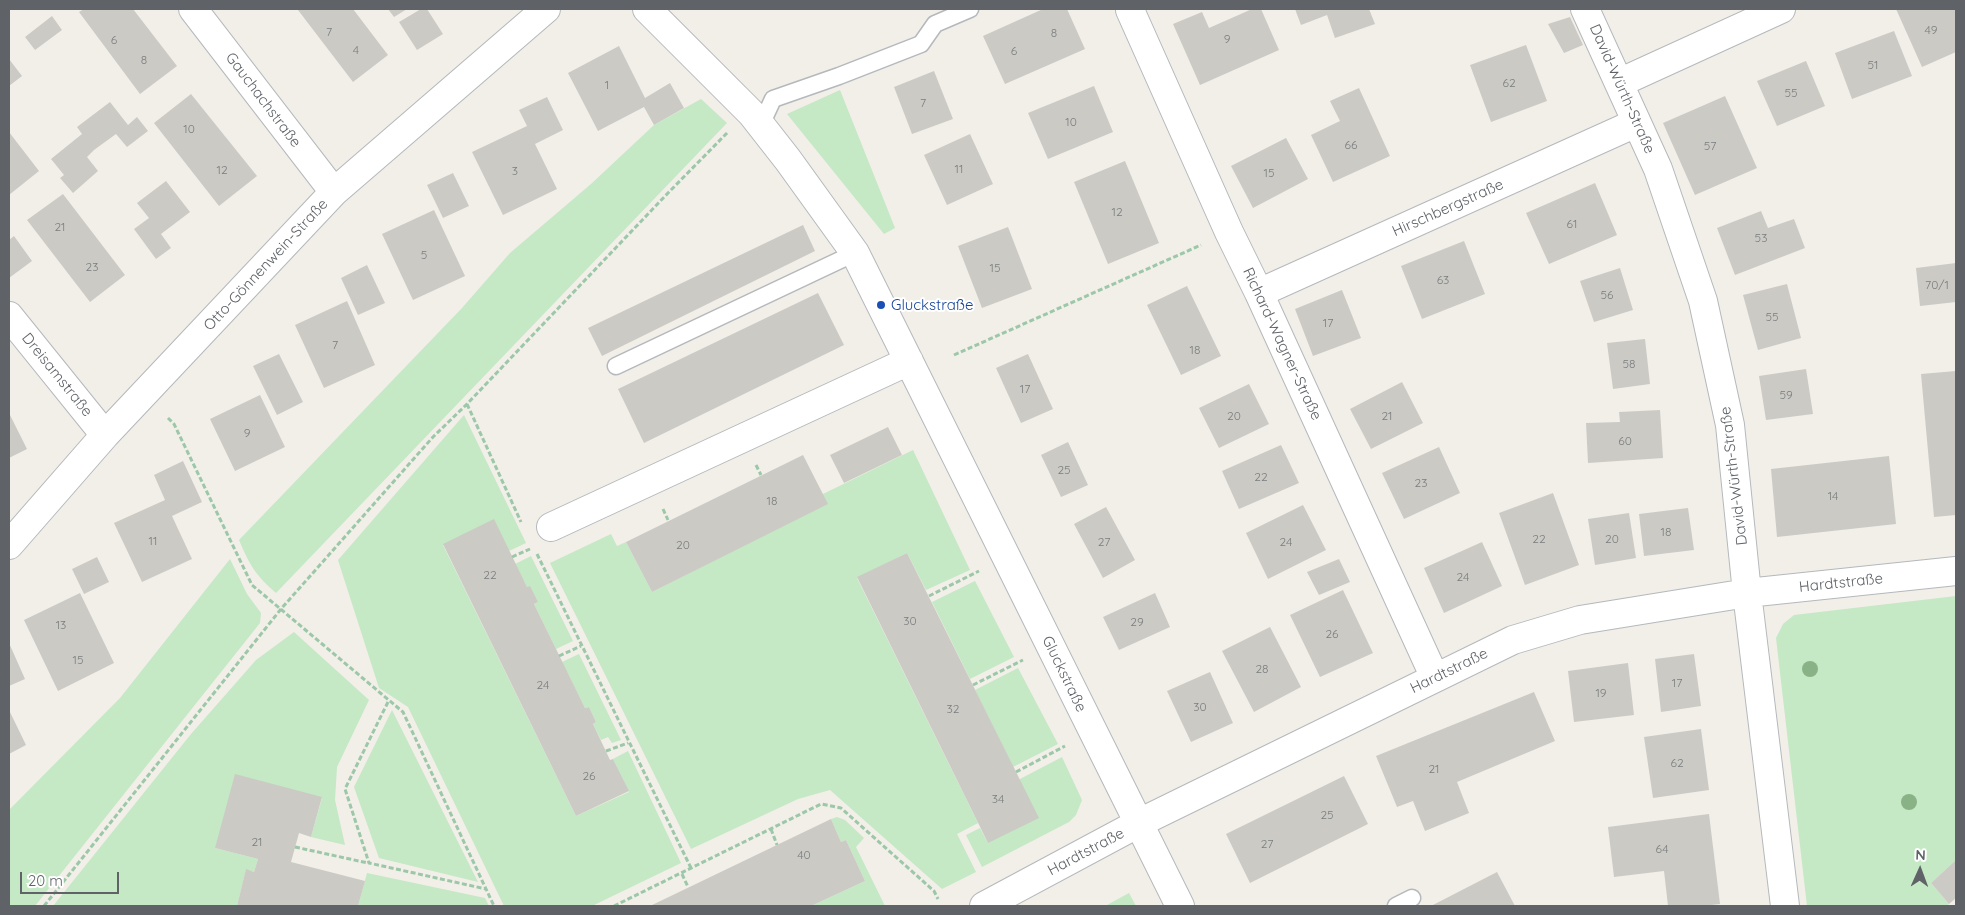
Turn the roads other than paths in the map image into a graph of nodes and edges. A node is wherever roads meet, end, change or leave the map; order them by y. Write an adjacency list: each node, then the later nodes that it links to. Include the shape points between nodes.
1 (193, 9): 11 (street, Gauchachstraße)
2 (546, 9): 11 (street, Otto-Gönnenwein-Straße)
3 (647, 9): 10 (street, Gluckstraße)
4 (970, 9): 10 (lane, via 935,24 921,44 773,99)
5 (1130, 9): 13 (street, Richard-Wagner-Straße)
6 (1585, 9): 8 (street, David-Würth-Straße)
7 (1781, 9): 8 (street)
8 (1619, 82): 9 (street, David-Würth-Straße)
9 (1636, 122): 13 (street, Hirschbergstraße); 21 (street, David-Würth-Straße, via 1658,169 1703,301 1730,424)
10 (761, 125): 12 (street, Gluckstraße)
11 (334, 192): 17 (street, Otto-Gönnenwein-Straße)
12 (854, 253): 15 (street, Gluckstraße); 16 (lane)
13 (1259, 293): 22 (street, Richard-Wagner-Straße)
14 (9, 316): 17 (street, Dreisamstraße)
15 (909, 361): 18 (street); 23 (street, Gluckstraße)
16 (616, 366)
17 (105, 434): 19 (street, Otto-Gönnenwein-Straße)
18 (538, 528)
19 (9, 545)
20 (1956, 571): 21 (street, Hardtstraße)
21 (1748, 593): 22 (street, Hardtstraße, via 1580,620 1512,640); 28 (street, David-Würth-Straße)
22 (1435, 678): 23 (street, Hardtstraße)
23 (1139, 824): 25 (street, Hardtstraße); 26 (street, Gluckstraße)
24 (1412, 898): 27 (lane)
25 (984, 906)
26 (1180, 906)
27 (1396, 906)
28 (1785, 906)

